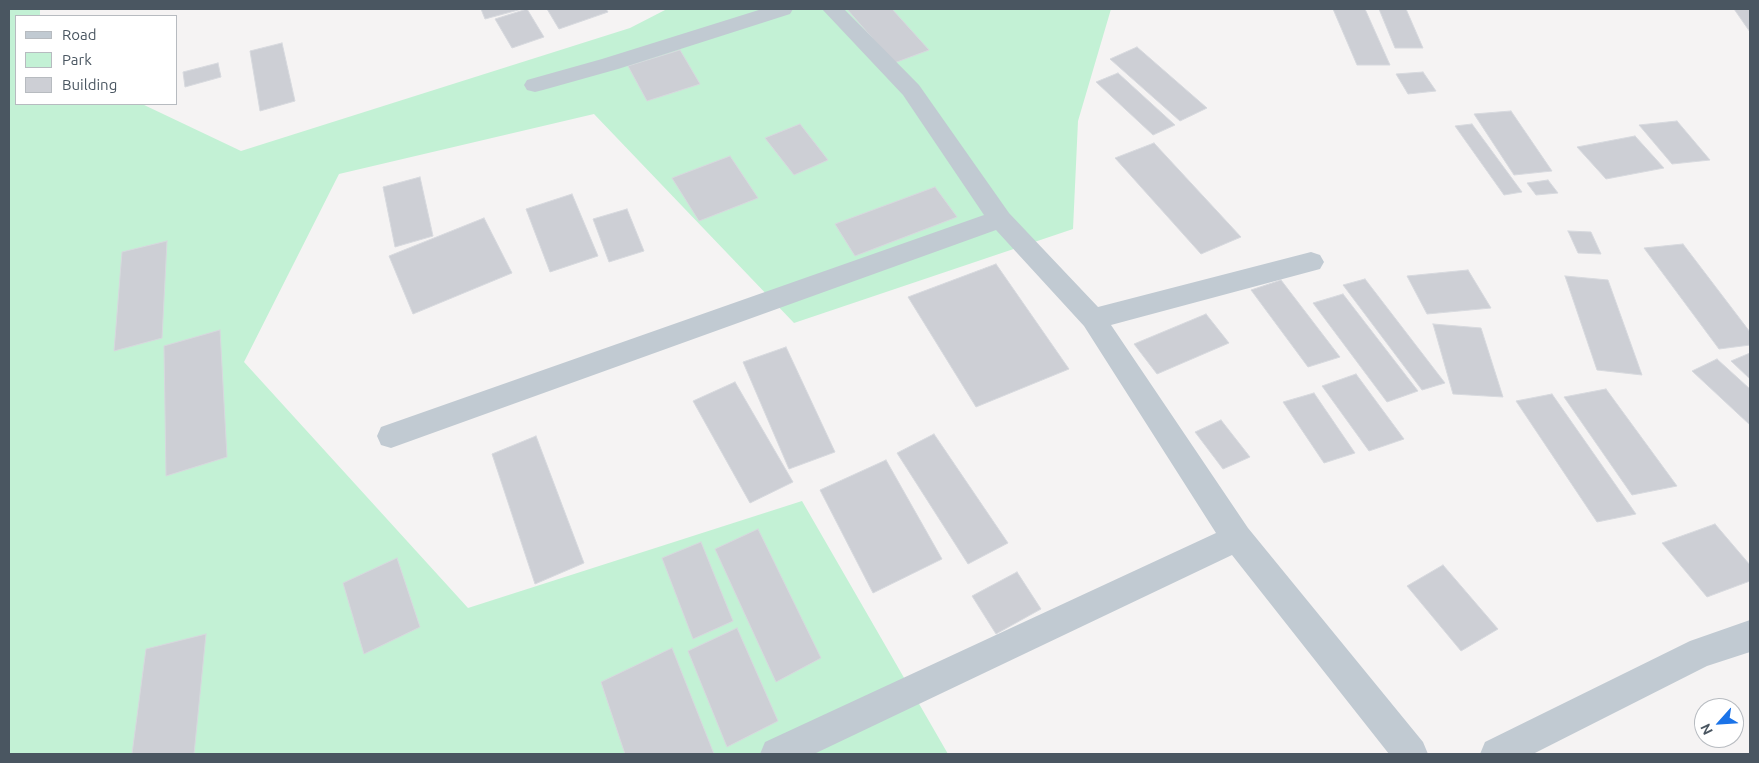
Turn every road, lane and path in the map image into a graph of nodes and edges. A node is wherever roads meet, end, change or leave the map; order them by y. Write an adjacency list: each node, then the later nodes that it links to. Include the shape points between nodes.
1 (783, 9): 3 (street)
2 (832, 9): 4 (street, via 911,90)
3 (535, 85)
4 (1000, 219): 6 (street); 7 (street)
5 (1311, 262): 6 (street)
6 (1093, 319): 8 (street)
7 (391, 436)
8 (1237, 538): 10 (street); 11 (street)
9 (1750, 636): 12 (street, via 1701,652)
10 (777, 754)
11 (1410, 754)
12 (1497, 754)

